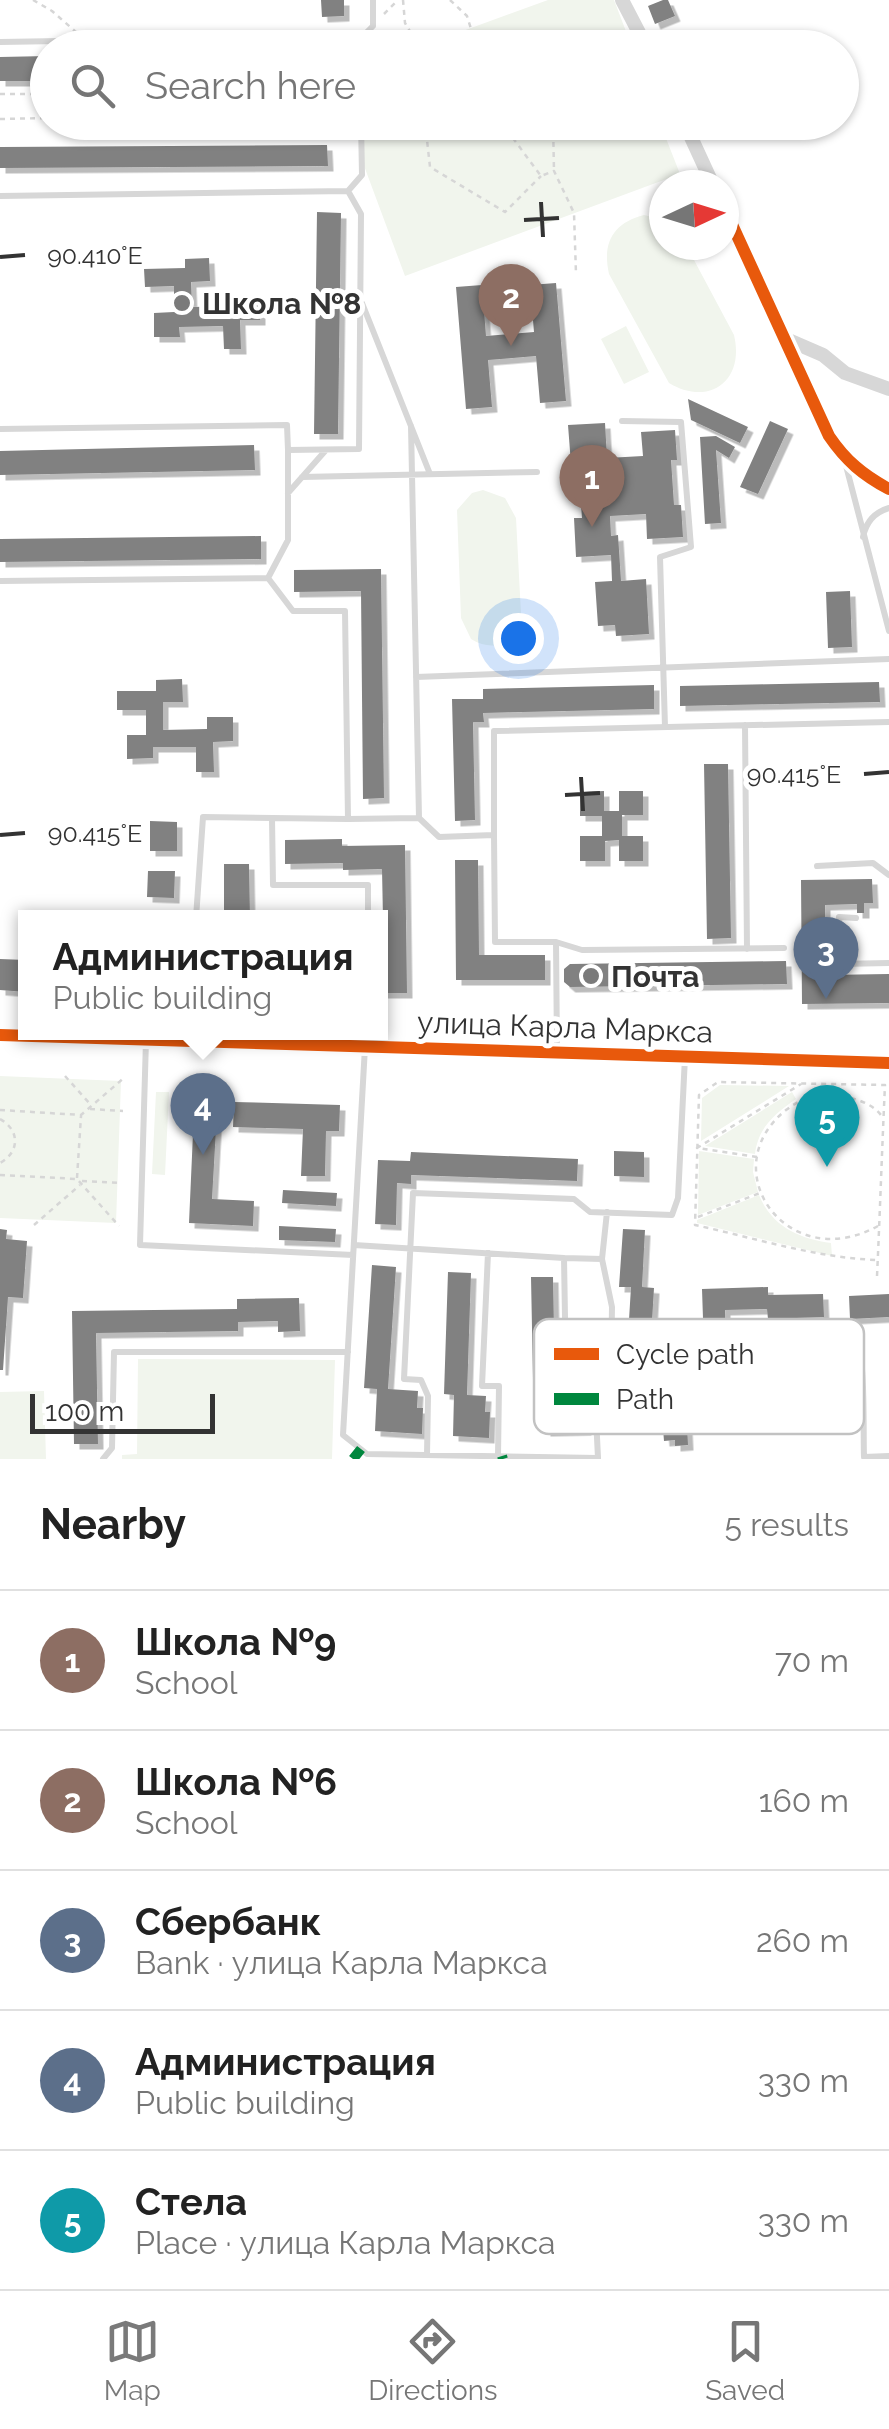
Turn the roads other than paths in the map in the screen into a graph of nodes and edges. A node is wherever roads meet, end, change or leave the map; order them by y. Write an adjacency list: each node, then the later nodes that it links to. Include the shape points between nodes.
1 (373, 0): 3 (lane)
2 (622, 0): 4 (street)
3 (369, 30)
4 (637, 30)
5 (30, 41): 6 (lane)
6 (0, 42)
7 (361, 140): 10 (lane, via 362,175)
8 (693, 140): 9 (street)
9 (707, 170)
10 (348, 191): 11 (lane); 13 (lane, via 361,214)
11 (0, 196)
12 (739, 239): 14 (street)
13 (360, 297): 17 (lane); 19 (lane, via 358,449)
14 (786, 338): 15 (street, via 845,374); 21 (street)
15 (889, 389)
16 (622, 421): 34 (lane, via 682,422 692,547 660,557)
17 (411, 426): 23 (lane); 24 (lane)
18 (0, 428): 20 (lane, via 287,425)
19 (326, 449): 20 (lane); 25 (lane)
20 (288, 450): 27 (lane)
21 (843, 457): 26 (street); 29 (lane)
22 (537, 472): 23 (lane)
23 (430, 474): 24 (lane)
24 (412, 475): 25 (lane); 35 (lane)
25 (302, 477): 27 (lane)
26 (884, 486): 28 (lane)
27 (288, 493): 30 (lane, via 288,540)
28 (887, 509): 29 (lane, via 866,525)
29 (863, 538): 32 (lane)
30 (268, 578): 31 (lane); 41 (lane, via 293,611 345,612)
31 (0, 581)
32 (889, 631)
33 (889, 660): 34 (lane)
34 (663, 668): 35 (lane); 38 (lane)
35 (416, 677): 40 (lane)
36 (889, 722): 37 (lane)
37 (745, 725): 38 (lane); 49 (lane)
38 (665, 727): 42 (lane, via 494,730)
39 (272, 818): 41 (lane); 45 (lane, via 203,817); 46 (lane, via 273,885 368,885)
40 (418, 818): 41 (lane); 42 (lane, via 439,837)
41 (348, 819)
42 (494, 835): 48 (lane, via 494,942)
43 (817, 866): 44 (lane, via 872,862)
44 (889, 875)
45 (197, 910)
46 (368, 910)
47 (856, 918): 51 (lane, via 840,918 840,964)
48 (556, 942): 49 (lane, via 582,950); 55 (lane)
49 (747, 948): 50 (lane)
50 (784, 948)
51 (889, 963)
52 (146, 1040): 62 (lane, via 140,1245)
53 (330, 1040): 54 (street, улица Карла Маркса)
54 (365, 1045): 55 (street, улица Карла Маркса); 59 (lane)
55 (558, 1051): 56 (street, улица Карла Маркса)
56 (685, 1056): 57 (street, улица Карла Маркса); 58 (lane, via 672,1215)
57 (889, 1063)
58 (607, 1212): 60 (lane, via 590,1212 574,1199 412,1193); 64 (lane)
59 (354, 1245): 60 (lane); 62 (lane)
60 (410, 1248): 61 (lane); 70 (lane, via 404,1379 421,1380 428,1396)
61 (488, 1253): 63 (lane); 71 (lane, via 482,1386 498,1386)
62 (353, 1255): 67 (lane)
63 (564, 1258): 64 (lane); 65 (lane)
64 (602, 1259): 66 (lane)
65 (565, 1319)
66 (612, 1319)
67 (348, 1352): 70 (lane, via 343,1435 368,1454); 73 (lane, via 114,1352 112,1448)
68 (597, 1434): 71 (lane, via 598,1458)
69 (863, 1434): 72 (lane, via 864,1457)
70 (427, 1455): 71 (lane)
71 (498, 1456)
72 (889, 1456)
73 (102, 1459)

